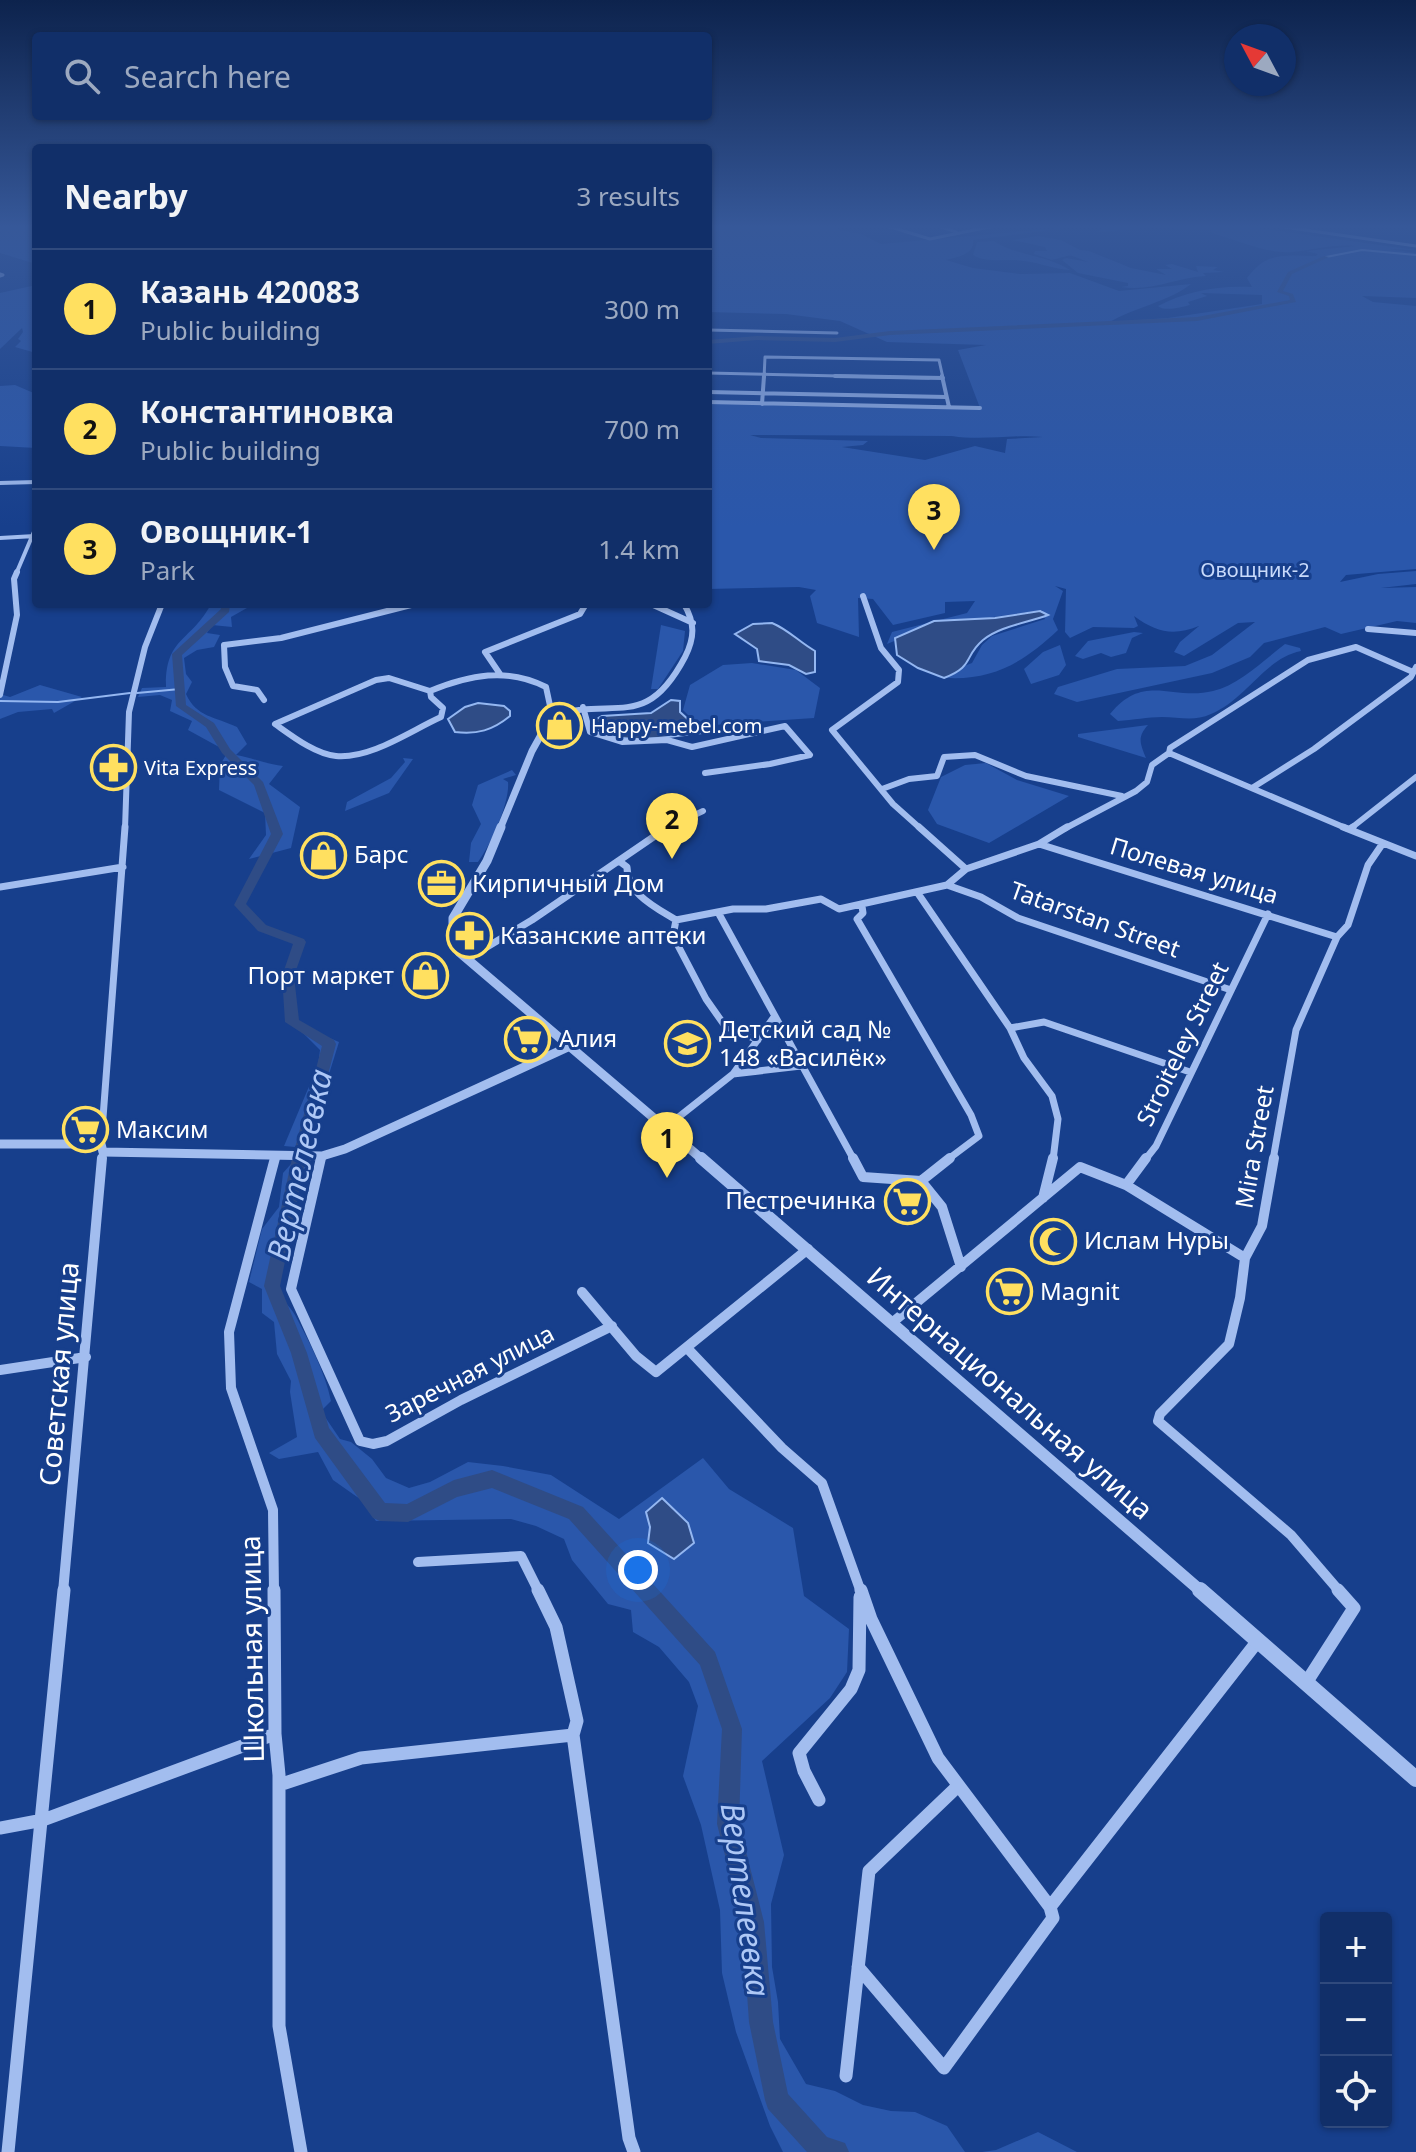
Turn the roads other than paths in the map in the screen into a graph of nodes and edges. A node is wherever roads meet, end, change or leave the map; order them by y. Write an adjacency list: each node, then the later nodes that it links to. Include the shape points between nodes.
1 (712, 330): 2 (street)
2 (837, 333)
3 (712, 373): 4 (street)
4 (764, 374): 5 (street); 5 (street, via 765,357 923,359 939,360); 7 (street)
5 (943, 378): 8 (street)
6 (712, 392): 7 (street)
7 (763, 393): 8 (street); 10 (street)
8 (946, 397): 11 (street)
9 (712, 402): 10 (street)
10 (762, 404): 11 (street)
11 (949, 407): 12 (street)
12 (980, 408)
13 (32, 482): 14 (street)
14 (0, 483)
15 (32, 536): 16 (street)
16 (0, 538)
17 (32, 540): 30 (street, via 14,579 17,615)
18 (863, 596): 38 (street, via 881,648 899,670 898,682 832,730)
19 (160, 608): 46 (street, Советская улица, via 129,712)
20 (399, 608): 31 (street, via 281,638 224,645 233,686 257,690)
21 (584, 608): 28 (street, via 580,614 485,652)
22 (660, 608): 24 (street)
23 (686, 608): 24 (street)
24 (693, 623): 32 (street, via 691,645 667,688 655,698 639,706)
25 (1368, 629): 26 (street)
26 (1416, 633)
27 (1415, 670): 34 (street, via 1356,647 1308,660 1181,740); 37 (street, via 1314,749)
28 (500, 674): 29 (street, via 458,679); 33 (street, via 534,679 546,687)
29 (430, 691): 29 (street, via 396,679 376,680 275,724 332,756 353,755 441,717 443,708)
30 (0, 695)
31 (264, 700)
32 (583, 707): 33 (street); 35 (street, via 590,732 604,738 683,740 692,747 785,726 810,755)
33 (552, 715): 56 (street, via 487,861 453,918 453,942)
34 (1169, 753): 37 (street); 39 (street, via 1152,765 1147,782)
35 (705, 773)
36 (1416, 777): 41 (street)
37 (1252, 788): 41 (street)
38 (882, 789): 39 (street, via 937,776 944,757 975,755 1026,776); 47 (street)
39 (1122, 796): 43 (street)
40 (703, 811): 45 (street, via 682,818)
41 (1350, 829): 42 (street)
42 (1383, 843): 44 (street); 55 (street, Mira Street, via 1368,865 1348,925)
43 (1039, 844): 47 (street); 53 (street, Полевая улица)
44 (1416, 856)
45 (619, 861): 54 (street, via 643,900); 56 (street)
46 (123, 867): 49 (street); 67 (street, Советская улица)
47 (966, 869): 48 (street)
48 (947, 885): 50 (street); 57 (street, Tatarstan Street, via 1018,918)
49 (0, 887)
50 (917, 892): 51 (street); 59 (street)
51 (862, 906): 52 (street, via 839,909 821,899); 70 (street, via 857,919 979,1136)
52 (719, 914): 54 (street); 58 (street)
53 (1268, 914): 55 (street, Полевая улица); 57 (street, Stroiteley Street)
54 (676, 920): 60 (street, via 673,936 706,999 725,1026)
55 (1337, 937): 74 (street, Mira Street, via 1296,1030 1262,1226)
56 (467, 959): 61 (street, Интернациональная улица)
57 (1231, 990): 63 (street, Stroiteley Street)
58 (774, 1017): 60 (street); 62 (street)
59 (1010, 1028): 63 (street, via 1044,1022); 72 (street, via 1018,1054 1053,1097 1057,1110 1055,1154)
60 (758, 1040): 64 (street)
61 (568, 1047): 65 (street, Интернациональная улица); 69 (street)
62 (801, 1066): 64 (street); 70 (street, via 863,1177)
63 (1190, 1072): 71 (street, Stroiteley Street, via 1156,1146)
64 (733, 1074): 65 (street)
65 (666, 1127): 73 (street, Интернациональная улица)
66 (0, 1144): 67 (street)
67 (102, 1148): 68 (street); 80 (street, Советская улица)
68 (276, 1155): 69 (street); 86 (street, Школьная улица, via 229,1332 231,1388 273,1510)
69 (322, 1156): 78 (street, Заречная улица, via 291,1289 360,1441 387,1441)
70 (921, 1181): 75 (street, via 942,1207)
71 (1126, 1185): 72 (street, via 1080,1167); 74 (street)
72 (1043, 1198): 75 (street)
73 (808, 1249): 77 (street, Интернациональная улица); 79 (street)
74 (1245, 1258): 85 (street, Mira Street, via 1229,1344 1170,1402 1158,1421 1291,1535 1354,1608)
75 (961, 1267): 77 (street)
76 (582, 1292): 78 (street)
77 (893, 1322): 84 (street, Интернациональная улица)
78 (612, 1326): 79 (street, via 656,1372)
79 (687, 1348): 83 (street, via 822,1483)
80 (86, 1357): 81 (street); 92 (street, Советская улица)
81 (0, 1370)
82 (418, 1562): 87 (street, via 521,1556 556,1627 577,1721)
83 (860, 1589): 90 (street, via 938,1758); 91 (street, via 859,1670 851,1689 799,1753)
84 (1257, 1642): 85 (street, Интернациональная улица); 94 (street)
85 (1306, 1683): 88 (street, Интернациональная улица)
86 (275, 1734): 89 (street, Школьная улица); 92 (street)
87 (573, 1735): 89 (street, via 361,1758); 99 (street)
88 (1416, 1779)
89 (279, 1785): 98 (street, Школьная улица, via 279,2026)
90 (958, 1786): 94 (street); 95 (street, via 869,1871)
91 (819, 1800)
92 (43, 1820): 93 (street); 97 (street, Советская улица)
93 (0, 1828)
94 (1050, 1907): 95 (street, via 1053,1918 944,2068)
95 (858, 1967): 96 (street)
96 (846, 2076)
97 (8, 2152)
98 (301, 2152)
99 (634, 2152)

